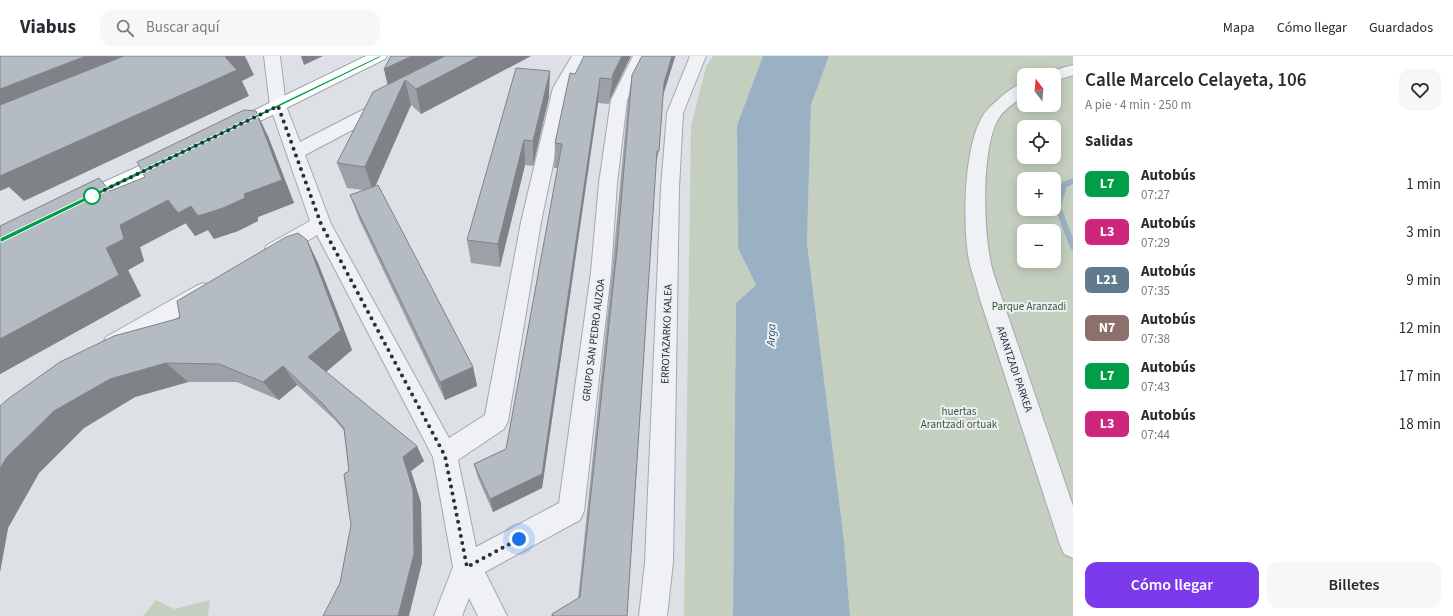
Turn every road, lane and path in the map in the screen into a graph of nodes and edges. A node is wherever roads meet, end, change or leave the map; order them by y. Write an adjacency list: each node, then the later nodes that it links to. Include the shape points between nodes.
1 (272, 56): 10 (street)
2 (379, 56): 10 (main road)
3 (580, 56): 19 (street, via 560,96 531,222 496,420)
4 (641, 56): 21 (street, GRUPO SAN PEDRO AUZOA, via 619,100 608,183 601,272 571,511)
5 (698, 56): 24 (street, ERROTAZARKO KALEA, via 675,113 670,188 659,562)
6 (1073, 70): 7 (street)
7 (1061, 74)
8 (1017, 94): 20 (street, ARANTZADI PARKEA, via 990,117 980,148 976,191 977,248 990,296)
9 (400, 98): 13 (street)
10 (278, 106): 11 (main road); 13 (street)
11 (214, 137)
12 (185, 150): 14 (main road)
13 (295, 152): 15 (street)
14 (64, 209)
15 (321, 224): 16 (street); 19 (street)
16 (259, 260)
17 (218, 284): 18 (street)
18 (96, 355)
19 (445, 456): 21 (street)
20 (1073, 545)
21 (467, 567): 22 (street); 23 (street)
22 (448, 616)
23 (493, 616)
24 (653, 616)

